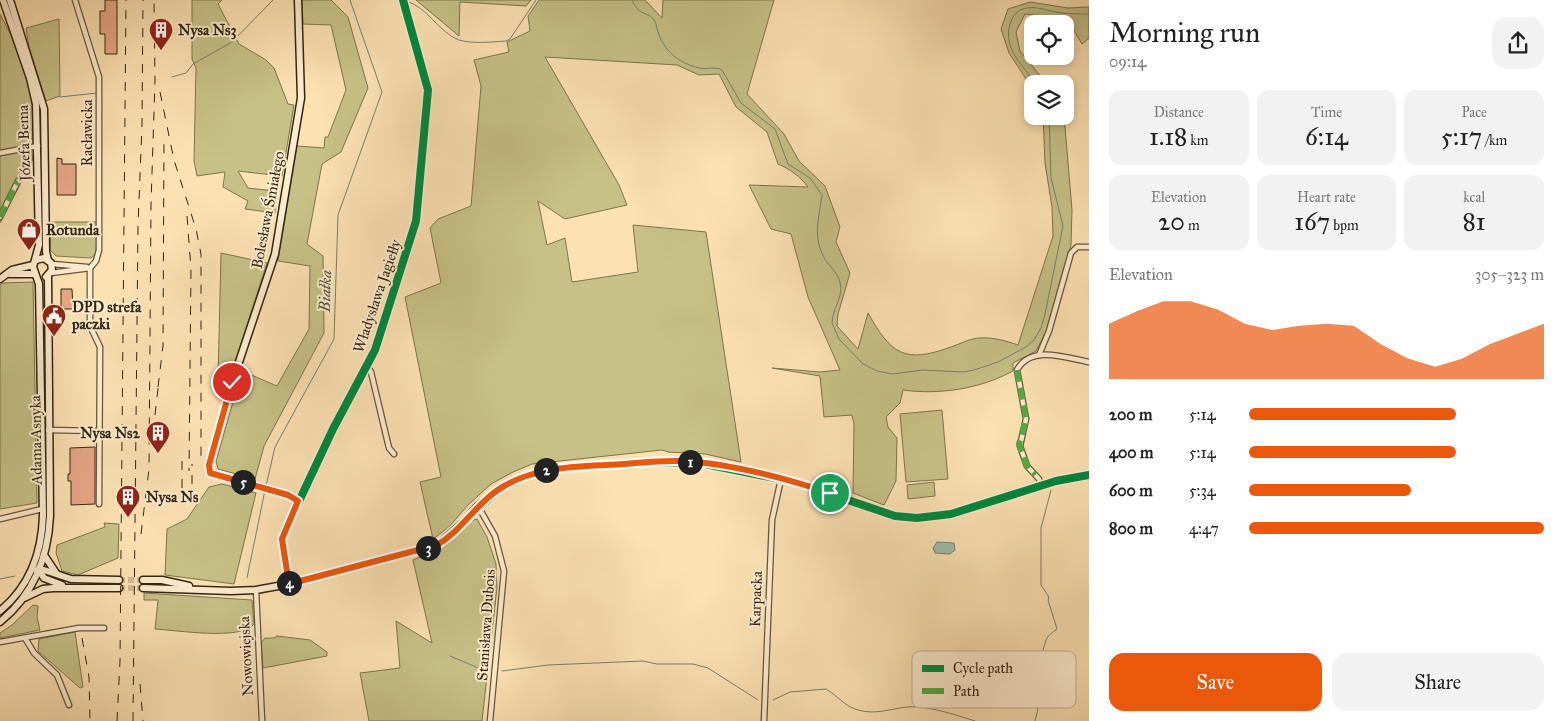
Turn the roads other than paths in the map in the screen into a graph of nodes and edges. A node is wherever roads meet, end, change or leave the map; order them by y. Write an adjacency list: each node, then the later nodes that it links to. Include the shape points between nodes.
1 (3, 0): 6 (street, Józefa Bema, via 35,97)
2 (10, 0): 6 (street, Józefa Bema, via 42,101)
3 (74, 0): 13 (street, Racławicka, via 99,77 99,250)
4 (298, 0): 27 (street, Bolesława Śmiałego, via 300,98 275,254 234,374 209,465 210,473 288,495)
5 (404, 2): 20 (street, Władysława Jagiełły, via 428,90 418,212 375,350)
6 (42, 146): 7 (street); 11 (street, Józefa Bema, via 46,252); 12 (street, Józefa Bema, via 39,245)
7 (0, 153)
8 (18, 181): 9 (street)
9 (0, 217)
10 (1089, 247): 18 (street, via 1077,247 1072,253)
11 (50, 262): 12 (street, via 44,258); 13 (street); 15 (street, Józefa Bema)
12 (35, 263): 14 (street); 16 (street, Józefa Bema)
13 (90, 268): 15 (street); 22 (street, Racławicka, via 90,326 100,347)
14 (6, 274): 16 (street); 17 (street)
15 (49, 274): 16 (street); 21 (street, Adama Asnyka)
16 (36, 275): 21 (street, Adama Asnyka)
17 (0, 278)
18 (1039, 355): 19 (street); 26 (street, via 1021,364 1016,373 1026,419 1020,446 1027,466)
19 (1089, 362)
20 (367, 366): 23 (street, via 388,448); 27 (street, Władysława Jagiełły)
21 (45, 430): 22 (street); 30 (street, Adama Asnyka); 32 (street, Adama Asnyka, via 50,516)
22 (100, 431): 28 (street, Racławicka)
23 (394, 454)
24 (1089, 476): 26 (street)
25 (781, 479): 26 (street, via 895,516 917,518 950,514); 29 (street, via 683,461 560,468 518,479 500,488); 56 (street, Karpacka, via 771,528)
26 (1041, 485)
27 (298, 501): 40 (street, Władysława Jagiełły, via 282,539)
28 (99, 504)
29 (478, 506): 40 (street, via 437,545); 55 (street, Stanisława Dubois, via 495,536 504,571)
30 (42, 509): 31 (street); 33 (street, Adama Asnyka, via 41,536)
31 (0, 519)
32 (44, 555): 34 (street, Adama Asnyka); 36 (street)
33 (34, 563): 34 (street); 35 (street, Adama Asnyka)
34 (39, 570): 35 (street); 36 (street); 41 (street, via 44,578); 47 (street, Adama Asnyka)
35 (30, 573): 48 (street, Adama Asnyka, via 18,593)
36 (58, 576): 37 (street)
37 (82, 580): 38 (street); 42 (street)
38 (119, 580)
39 (143, 580): 45 (street, via 162,580)
40 (289, 584): 46 (street)
41 (68, 587): 42 (street); 47 (street, via 43,589)
42 (82, 587): 43 (street)
43 (119, 588)
44 (143, 588): 45 (street)
45 (205, 589): 46 (street)
46 (256, 590): 54 (street, Nowowiejska)
47 (24, 598): 49 (street)
48 (0, 612)
49 (0, 622)
50 (104, 628): 51 (street, via 79,628)
51 (25, 638): 52 (street); 53 (street, via 34,653 57,675)
52 (0, 642)
53 (69, 704)
54 (262, 721)
55 (490, 721)
56 (764, 721)

